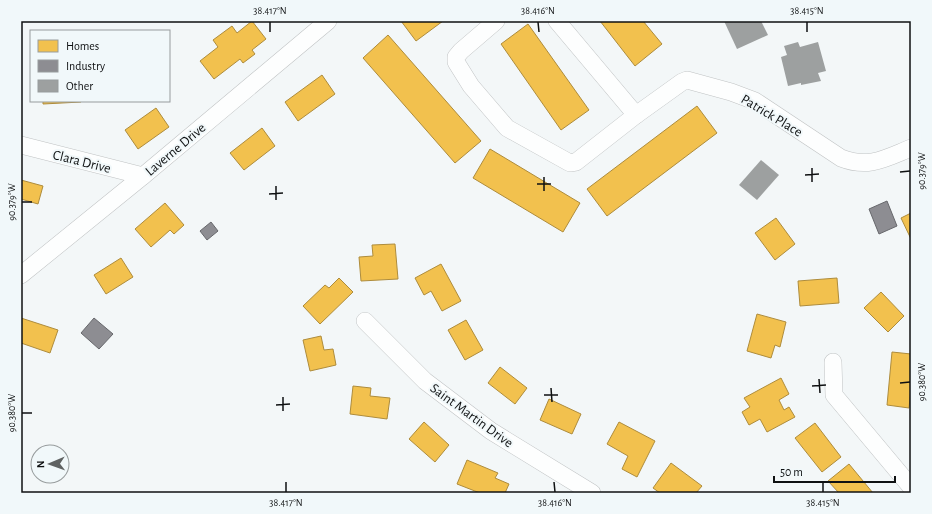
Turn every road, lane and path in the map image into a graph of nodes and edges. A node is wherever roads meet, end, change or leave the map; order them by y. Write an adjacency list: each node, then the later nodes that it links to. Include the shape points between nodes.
1 (328, 21): 7 (street, Laverne Drive)
2 (496, 21): 4 (street, Patrick Place, via 461,51 456,57 456,62 471,86 507,128 570,163 576,162)
3 (557, 21): 4 (street)
4 (636, 115): 6 (street, Patrick Place, via 682,82 692,80 755,101 841,158 850,161 878,161)
5 (21, 145): 7 (street, Clara Drive)
6 (911, 148)
7 (143, 176): 8 (street, Laverne Drive)
8 (21, 275)
9 (365, 321): 12 (street, Saint Martin Drive, via 425,381 491,432)
10 (833, 362): 11 (street, via 834,395)
11 (911, 487)
12 (592, 493)

